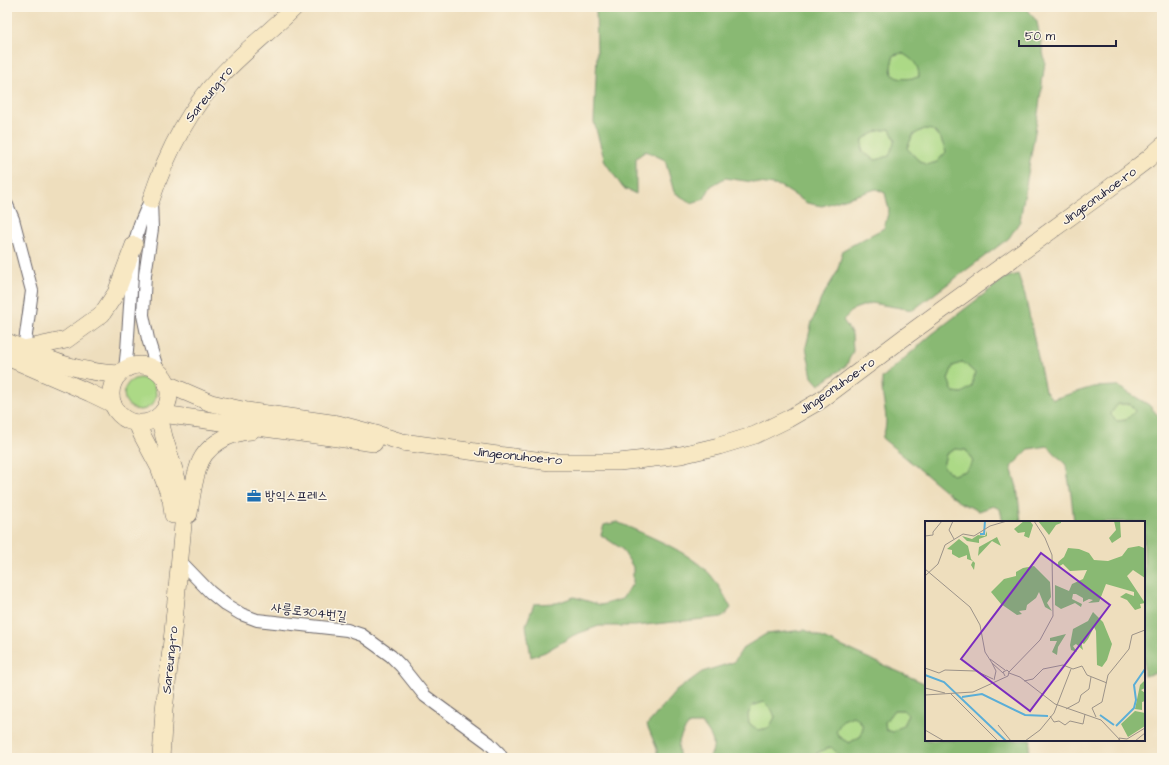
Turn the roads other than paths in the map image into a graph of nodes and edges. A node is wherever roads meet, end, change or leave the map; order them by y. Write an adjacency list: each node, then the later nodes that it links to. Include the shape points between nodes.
1 (295, 7): 3 (main road, Sareung-ro, via 220,76 199,102 175,140)
2 (1162, 146): 15 (main road, Jingeonuhoe-ro, via 1107,190 821,400 755,435 681,455 620,462 550,462)
3 (151, 200): 5 (street, Sareung-ro); 10 (street, Sareung-ro, via 152,229 145,275 143,315 148,339)
4 (7, 205): 7 (street, via 32,291)
5 (134, 245): 7 (main road, via 116,293 102,314 66,340); 9 (street, Sareung-ro, via 127,351)
6 (7, 342): 7 (main road)
7 (24, 349): 9 (main road, via 66,366 97,373)
8 (7, 357): 11 (main road)
9 (122, 372): 10 (main road, via 138,365 148,366); 11 (main road, via 113,383)
10 (163, 377): 12 (main road, via 169,389 169,400); 15 (main road, Jingeonuhoe-ro, via 210,403 338,424)
11 (113, 404): 13 (main road, via 118,413 127,420)
12 (160, 415): 13 (main road, via 148,422); 14 (main road, Jingeonuhoe-ro); 16 (main road, Sareung-ro, via 180,489 184,514)
13 (137, 423): 16 (main road, Sareung-ro, via 171,498 174,534)
14 (276, 430): 15 (main road, Jingeonuhoe-ro, via 385,444); 16 (main road, via 241,431 226,437 209,450 198,466)
15 (402, 442)
16 (180, 562): 17 (main road, Sareung-ro); 18 (street, 사릉로304번길, via 210,592 241,614 257,620 347,630 366,638 392,656 425,696 489,743)
17 (161, 758)
18 (502, 758)

